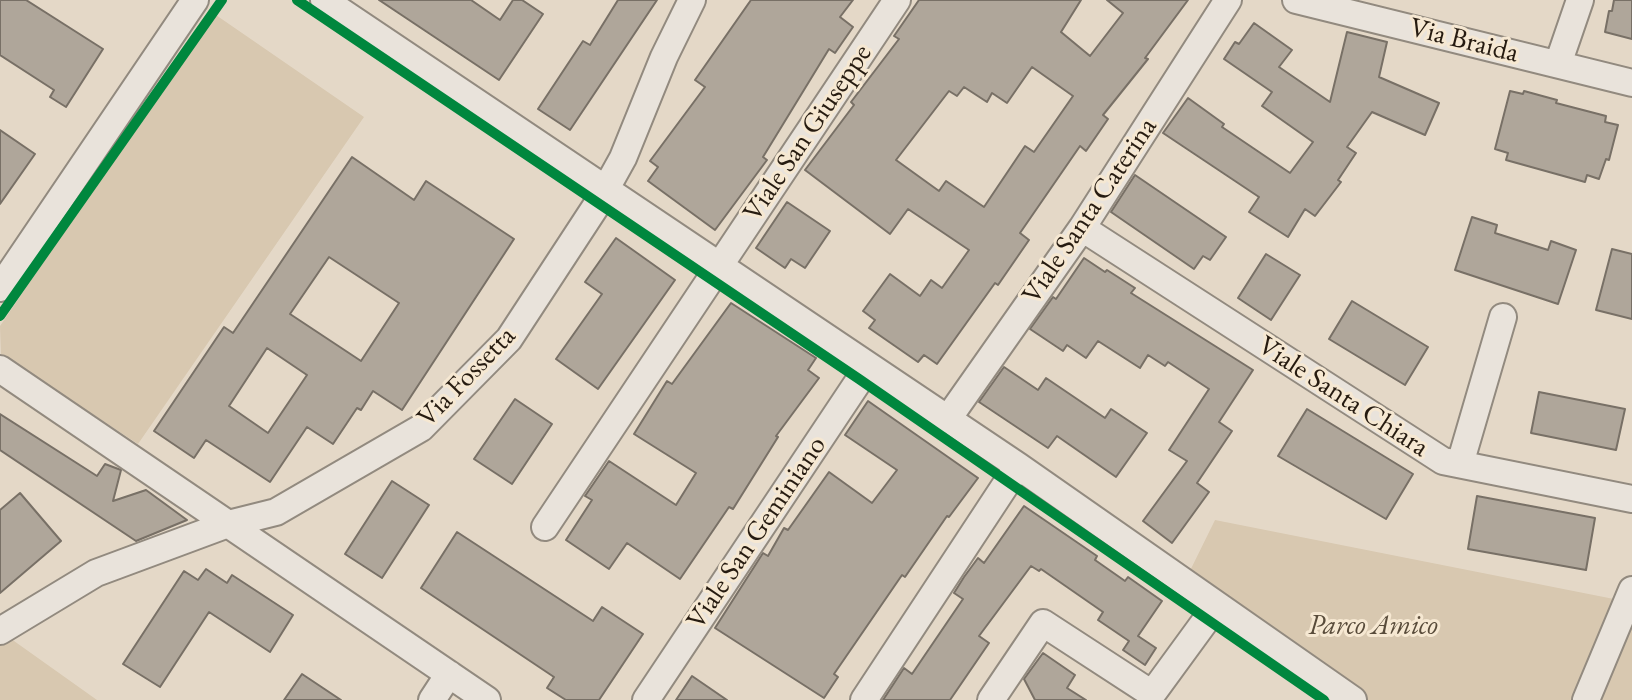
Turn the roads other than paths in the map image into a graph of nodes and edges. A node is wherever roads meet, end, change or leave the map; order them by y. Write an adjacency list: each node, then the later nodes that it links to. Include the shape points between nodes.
1 (195, 0): 13 (street)
2 (324, 0): 10 (street)
3 (692, 0): 10 (street, Via Fossetta)
4 (897, 0): 12 (street, Viale San Giuseppe)
5 (1228, 0): 11 (street, Viale Santa Caterina)
6 (1296, 0): 8 (street, Via Braida)
7 (1580, 0): 8 (street)
8 (1558, 64): 9 (street, Via Braida)
9 (1632, 83)
10 (607, 188): 12 (street); 21 (street, Via Fossetta, via 509,339 421,428 276,512)
11 (1082, 228): 17 (street, Viale Santa Caterina); 18 (street, Viale Santa Chiara, via 1443,461)
12 (720, 265): 15 (street); 22 (street, Viale San Giuseppe)
13 (0, 288)
14 (1503, 317): 18 (street)
15 (868, 367): 17 (street); 29 (street, Viale San Geminiano)
16 (0, 369): 21 (street)
17 (947, 420): 19 (street)
18 (1460, 464): 20 (street, Viale Santa Chiara)
19 (1018, 466): 24 (street); 30 (street)
20 (1632, 499)
21 (228, 524): 25 (street, Via Fossetta, via 96,573); 26 (street)
22 (545, 527)
23 (1632, 590): 33 (street)
24 (1217, 605): 31 (street, via 1152,694 1043,623); 32 (street)
25 (0, 631)
26 (449, 674): 27 (street); 28 (street)
27 (432, 700)
28 (487, 700)
29 (646, 700)
30 (864, 700)
31 (991, 700)
32 (1353, 700)
33 (1586, 700)

